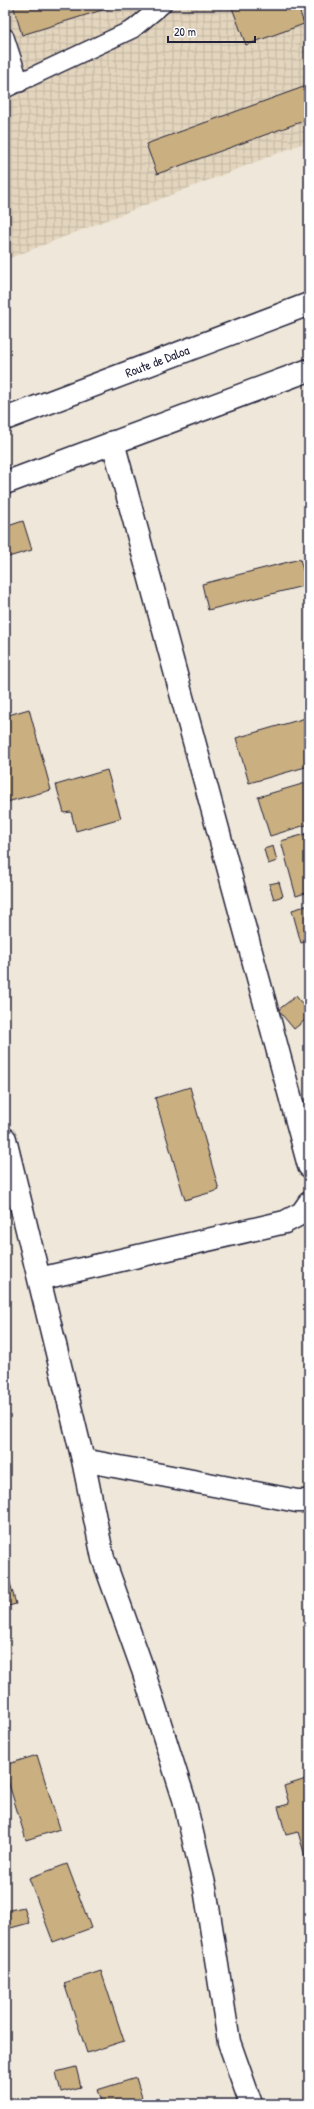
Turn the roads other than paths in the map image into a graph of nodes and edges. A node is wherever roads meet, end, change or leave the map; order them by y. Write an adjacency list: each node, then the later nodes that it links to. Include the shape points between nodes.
1 (162, 5): 3 (lane, via 133,29)
2 (5, 37): 3 (lane)
3 (12, 86)
4 (309, 304): 6 (main road, Route de Daloa)
5 (309, 370): 7 (main road)
6 (5, 419)
7 (113, 442): 8 (main road); 10 (main road)
8 (5, 483)
9 (5, 1139): 12 (main road)
10 (309, 1166)
11 (309, 1203): 12 (main road, via 302,1213 285,1222)
12 (39, 1279): 13 (main road)
13 (83, 1460): 14 (main road, via 297,1501); 15 (main road, via 103,1558 143,1670 184,1799 205,1888 229,2042)
14 (309, 1501)
15 (251, 2104)

